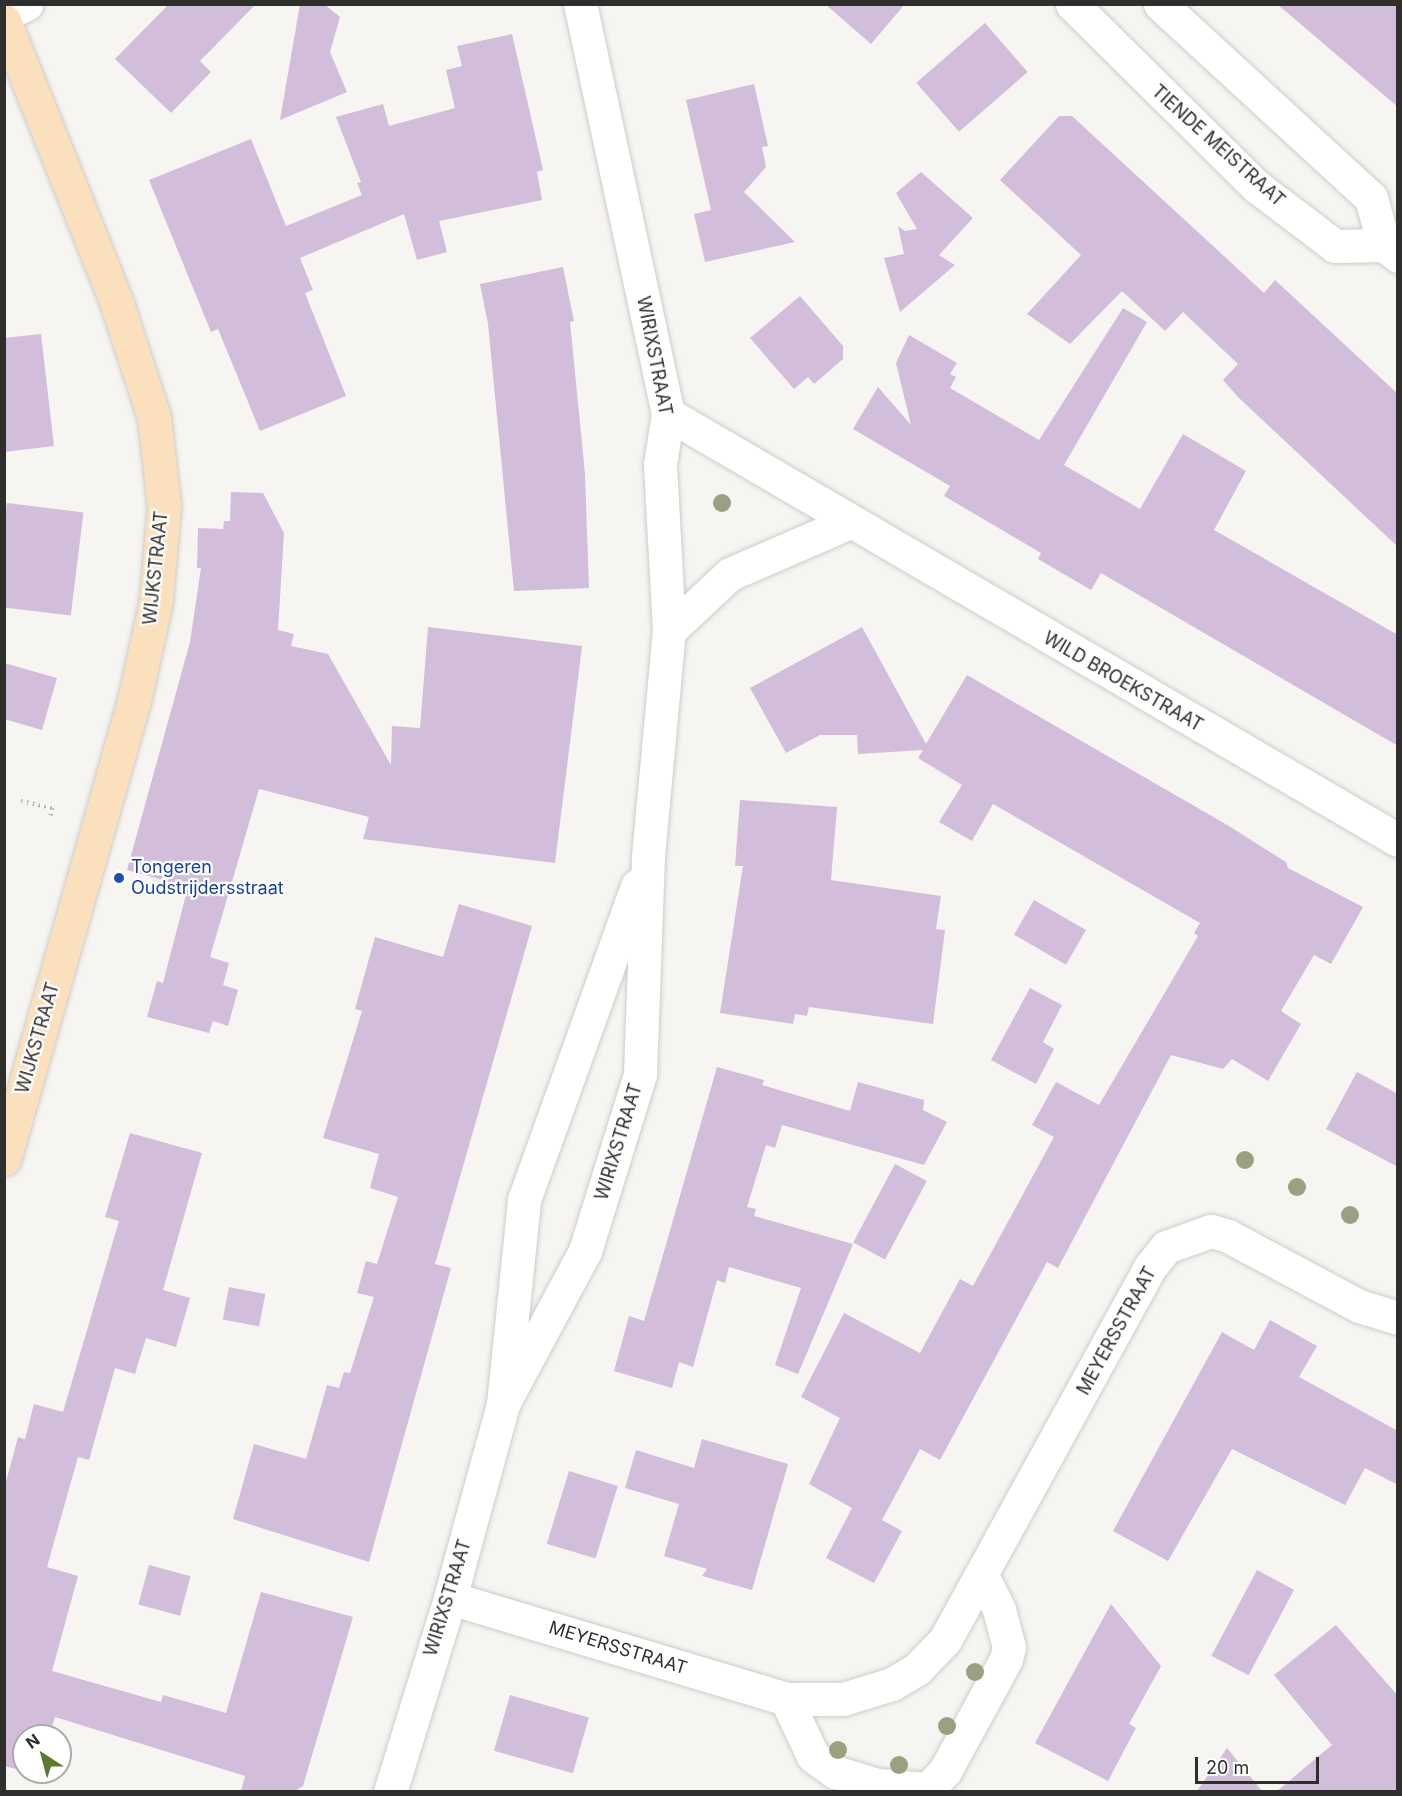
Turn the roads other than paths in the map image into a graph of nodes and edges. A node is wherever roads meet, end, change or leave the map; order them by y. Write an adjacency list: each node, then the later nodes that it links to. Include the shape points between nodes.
1 (27, 4): 5 (street)
2 (580, 4): 8 (street, WIRIXSTRAAT)
3 (1072, 4): 7 (street, TIENDE MEISTRAAT, via 1256,186 1335,246)
4 (1160, 4): 7 (street, TIENDE MEISTRAAT, via 1371,198)
5 (4, 15)
6 (4, 21): 13 (street, WIJKSTRAAT, via 120,315 153,417 164,506 156,600 135,697)
7 (1393, 243)
8 (668, 414): 9 (street, WILD BROEKSTRAAT); 10 (street, WIRIXSTRAAT, via 660,464)
9 (850, 522): 10 (street, via 730,574); 11 (street, WILD BROEKSTRAAT)
10 (669, 632): 12 (street, WIRIXSTRAAT)
11 (1398, 840)
12 (648, 856): 15 (street, WIRIXSTRAAT, via 524,1200); 15 (street, WIRIXSTRAAT, via 640,1074 585,1251)
13 (4, 1159)
14 (1398, 1318): 16 (street, MEYERSSTRAAT, via 1359,1306 1212,1231 1166,1247 1150,1267)
15 (503, 1404): 17 (street, WIRIXSTRAAT)
16 (983, 1577): 18 (street, MEYERSSTRAAT, via 945,1640 900,1679 843,1699); 18 (street, via 999,1609 1009,1647 1006,1659 945,1771 928,1789 877,1785 835,1772 813,1756)
17 (450, 1598): 18 (street, MEYERSSTRAAT); 19 (street, WIRIXSTRAAT)
18 (786, 1699)
19 (390, 1791)

